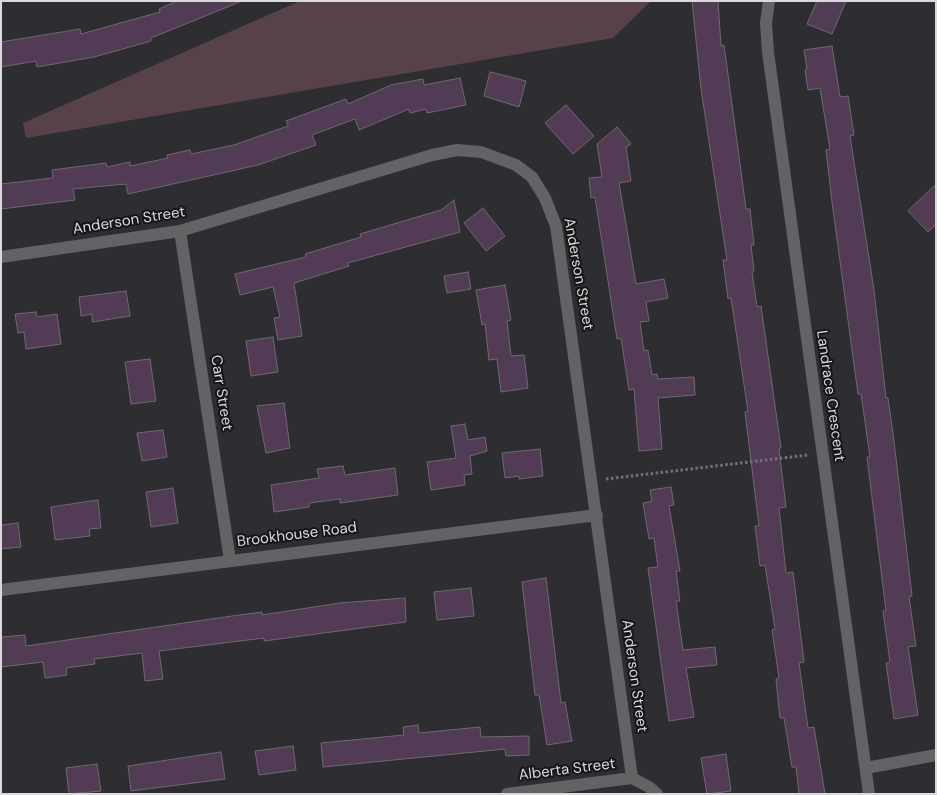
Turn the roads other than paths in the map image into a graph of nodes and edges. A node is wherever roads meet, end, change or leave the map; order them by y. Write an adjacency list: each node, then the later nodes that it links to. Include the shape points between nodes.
1 (769, 1): 8 (street, Landrace Crescent, via 766,23 768,52)
2 (180, 231): 3 (street, Anderson Street); 4 (street, Anderson Street, via 457,150 481,152 516,165 532,177 556,226); 5 (street, Carr Street)
3 (1, 257)
4 (597, 516): 5 (street, Brookhouse Road); 9 (street, Anderson Street)
5 (230, 560): 6 (street, Brookhouse Road)
6 (1, 590)
7 (936, 755): 8 (street)
8 (866, 768): 12 (street, Landrace Crescent)
9 (632, 778): 10 (street, Alberta Street); 11 (street)
10 (507, 794)
11 (657, 794)
12 (869, 794)

